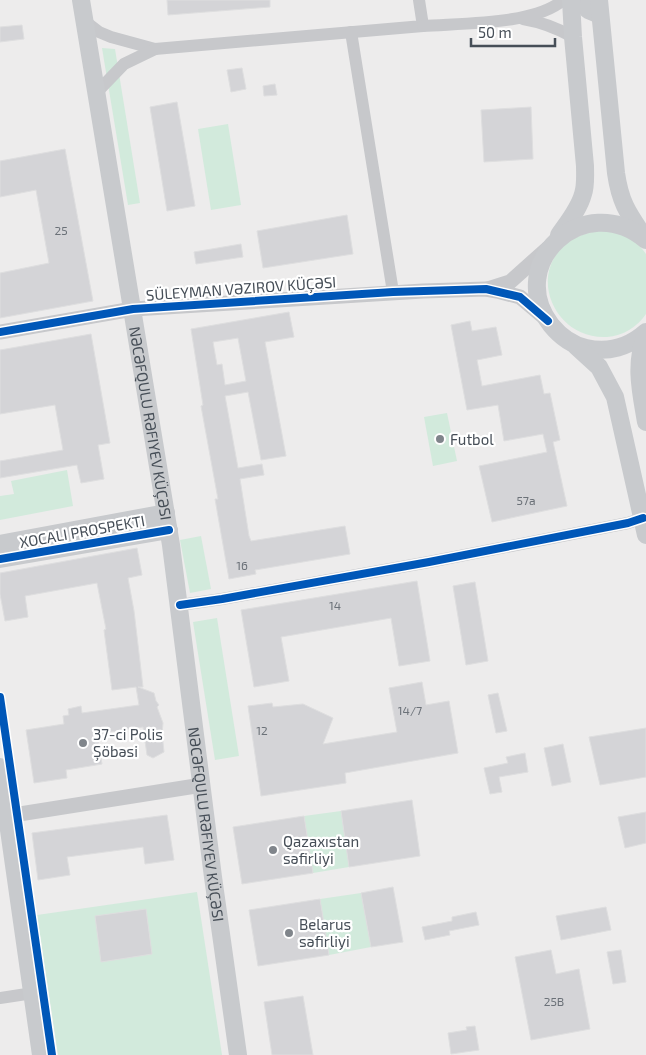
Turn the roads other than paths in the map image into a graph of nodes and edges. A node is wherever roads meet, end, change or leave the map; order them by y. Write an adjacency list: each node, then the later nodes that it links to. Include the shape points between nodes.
1 (82, 0): 8 (main road, NƏCƏFQULU RƏFIYEV KÜÇƏSI)
2 (419, 0): 9 (street)
3 (563, 0): 7 (street, via 544,12)
4 (571, 0): 11 (main road)
5 (584, 0): 6 (main road, via 588,10)
6 (600, 8): 14 (main road, via 619,193)
7 (520, 19): 9 (street); 11 (street, via 560,29)
8 (86, 22): 12 (street, via 111,38); 13 (main road, NƏCƏFQULU RƏFIYEV KÜÇƏSI)
9 (423, 26): 10 (street)
10 (352, 32): 12 (street); 17 (street)
11 (573, 37): 15 (main road, via 585,179 578,205)
12 (155, 50): 13 (street, via 124,64)
13 (97, 92): 18 (main road, NƏCƏFQULU RƏFIYEV KÜÇƏSI)
14 (646, 240): 15 (main road, via 625,227 599,222 573,229)
15 (552, 245): 16 (street, via 510,282); 19 (main road, via 538,279 539,301)
16 (486, 289): 17 (street, SÜLEYMAN VƏZIROV KÜÇƏSI); 19 (street, via 520,297)
17 (393, 292): 18 (street, SÜLEYMAN VƏZIROV KÜÇƏSI)
18 (133, 309): 20 (street, SÜLEYMAN VƏZIROV KÜÇƏSI); 24 (main road, NƏCƏFQULU RƏFIYEV KÜÇƏSI)
19 (548, 321): 22 (main road)
20 (0, 332)
21 (646, 333): 22 (main road, via 613,349 592,349); 23 (main road, via 638,373)
22 (572, 343): 25 (main road, via 599,367 614,397)
23 (646, 422)
24 (167, 522): 26 (main road); 27 (main road); 28 (main road, NƏCƏFQULU RƏFIYEV KÜÇƏSI)
25 (644, 527): 28 (street, via 628,523 429,562)
26 (0, 544)
27 (0, 559)
28 (180, 605): 30 (main road, NƏCƏFQULU RƏFIYEV KÜÇƏSI)
29 (0, 767): 31 (main road)
30 (202, 785): 31 (street); 35 (main road, NƏCƏFQULU RƏFIYEV KÜÇƏSI)
31 (4, 817): 32 (main road)
32 (33, 993): 33 (street); 34 (main road)
33 (0, 998)
34 (42, 1055)
35 (238, 1055)

